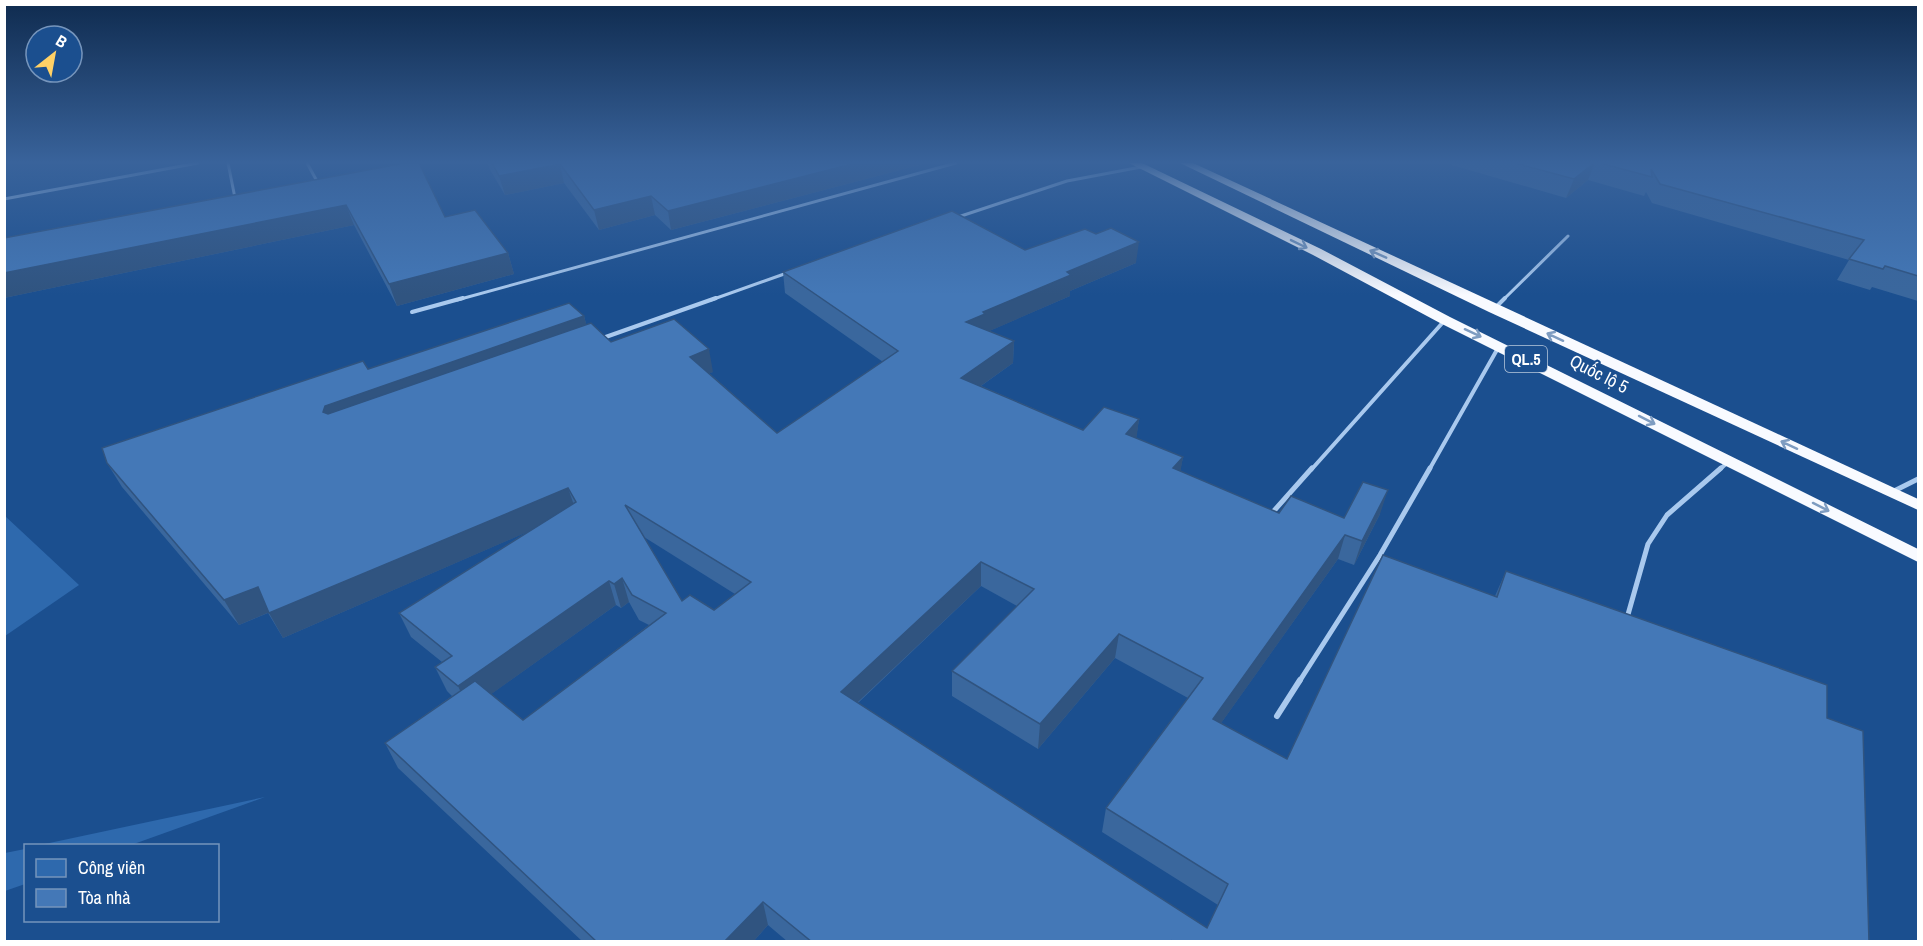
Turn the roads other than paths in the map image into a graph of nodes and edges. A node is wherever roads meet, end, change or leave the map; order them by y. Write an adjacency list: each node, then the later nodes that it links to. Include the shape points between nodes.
1 (795, 207): 9 (lane)
2 (990, 207): 5 (lane)
3 (1223, 207): 10 (highway, Quốc lộ 5 / QL.5, one-way to 10)
4 (1278, 207): 8 (highway, Quốc lộ 5 / QL.5, one-way to 4)
5 (954, 219)
6 (1568, 236): 8 (lane)
7 (794, 271): 11 (lane)
8 (1494, 309): 15 (highway, Quốc lộ 5 / QL.5, one-way to 8)
9 (412, 312)
10 (1445, 320): 12 (highway, Quốc lộ 5 / QL.5, one-way to 12); 17 (lane)
11 (593, 341)
12 (1499, 345): 13 (highway, Quốc lộ 5 / QL.5, one-way to 13); 20 (lane, via 1380,555)
13 (1729, 461): 18 (highway, Quốc lộ 5 / QL.5, one-way to 18); 19 (lane, via 1667,515 1648,544)
14 (1918, 479): 15 (lane)
15 (1892, 493): 16 (highway, Quốc lộ 5 / QL.5)
16 (1918, 505)
17 (1272, 513)
18 (1918, 556)
19 (1627, 618)
20 (1277, 716)

